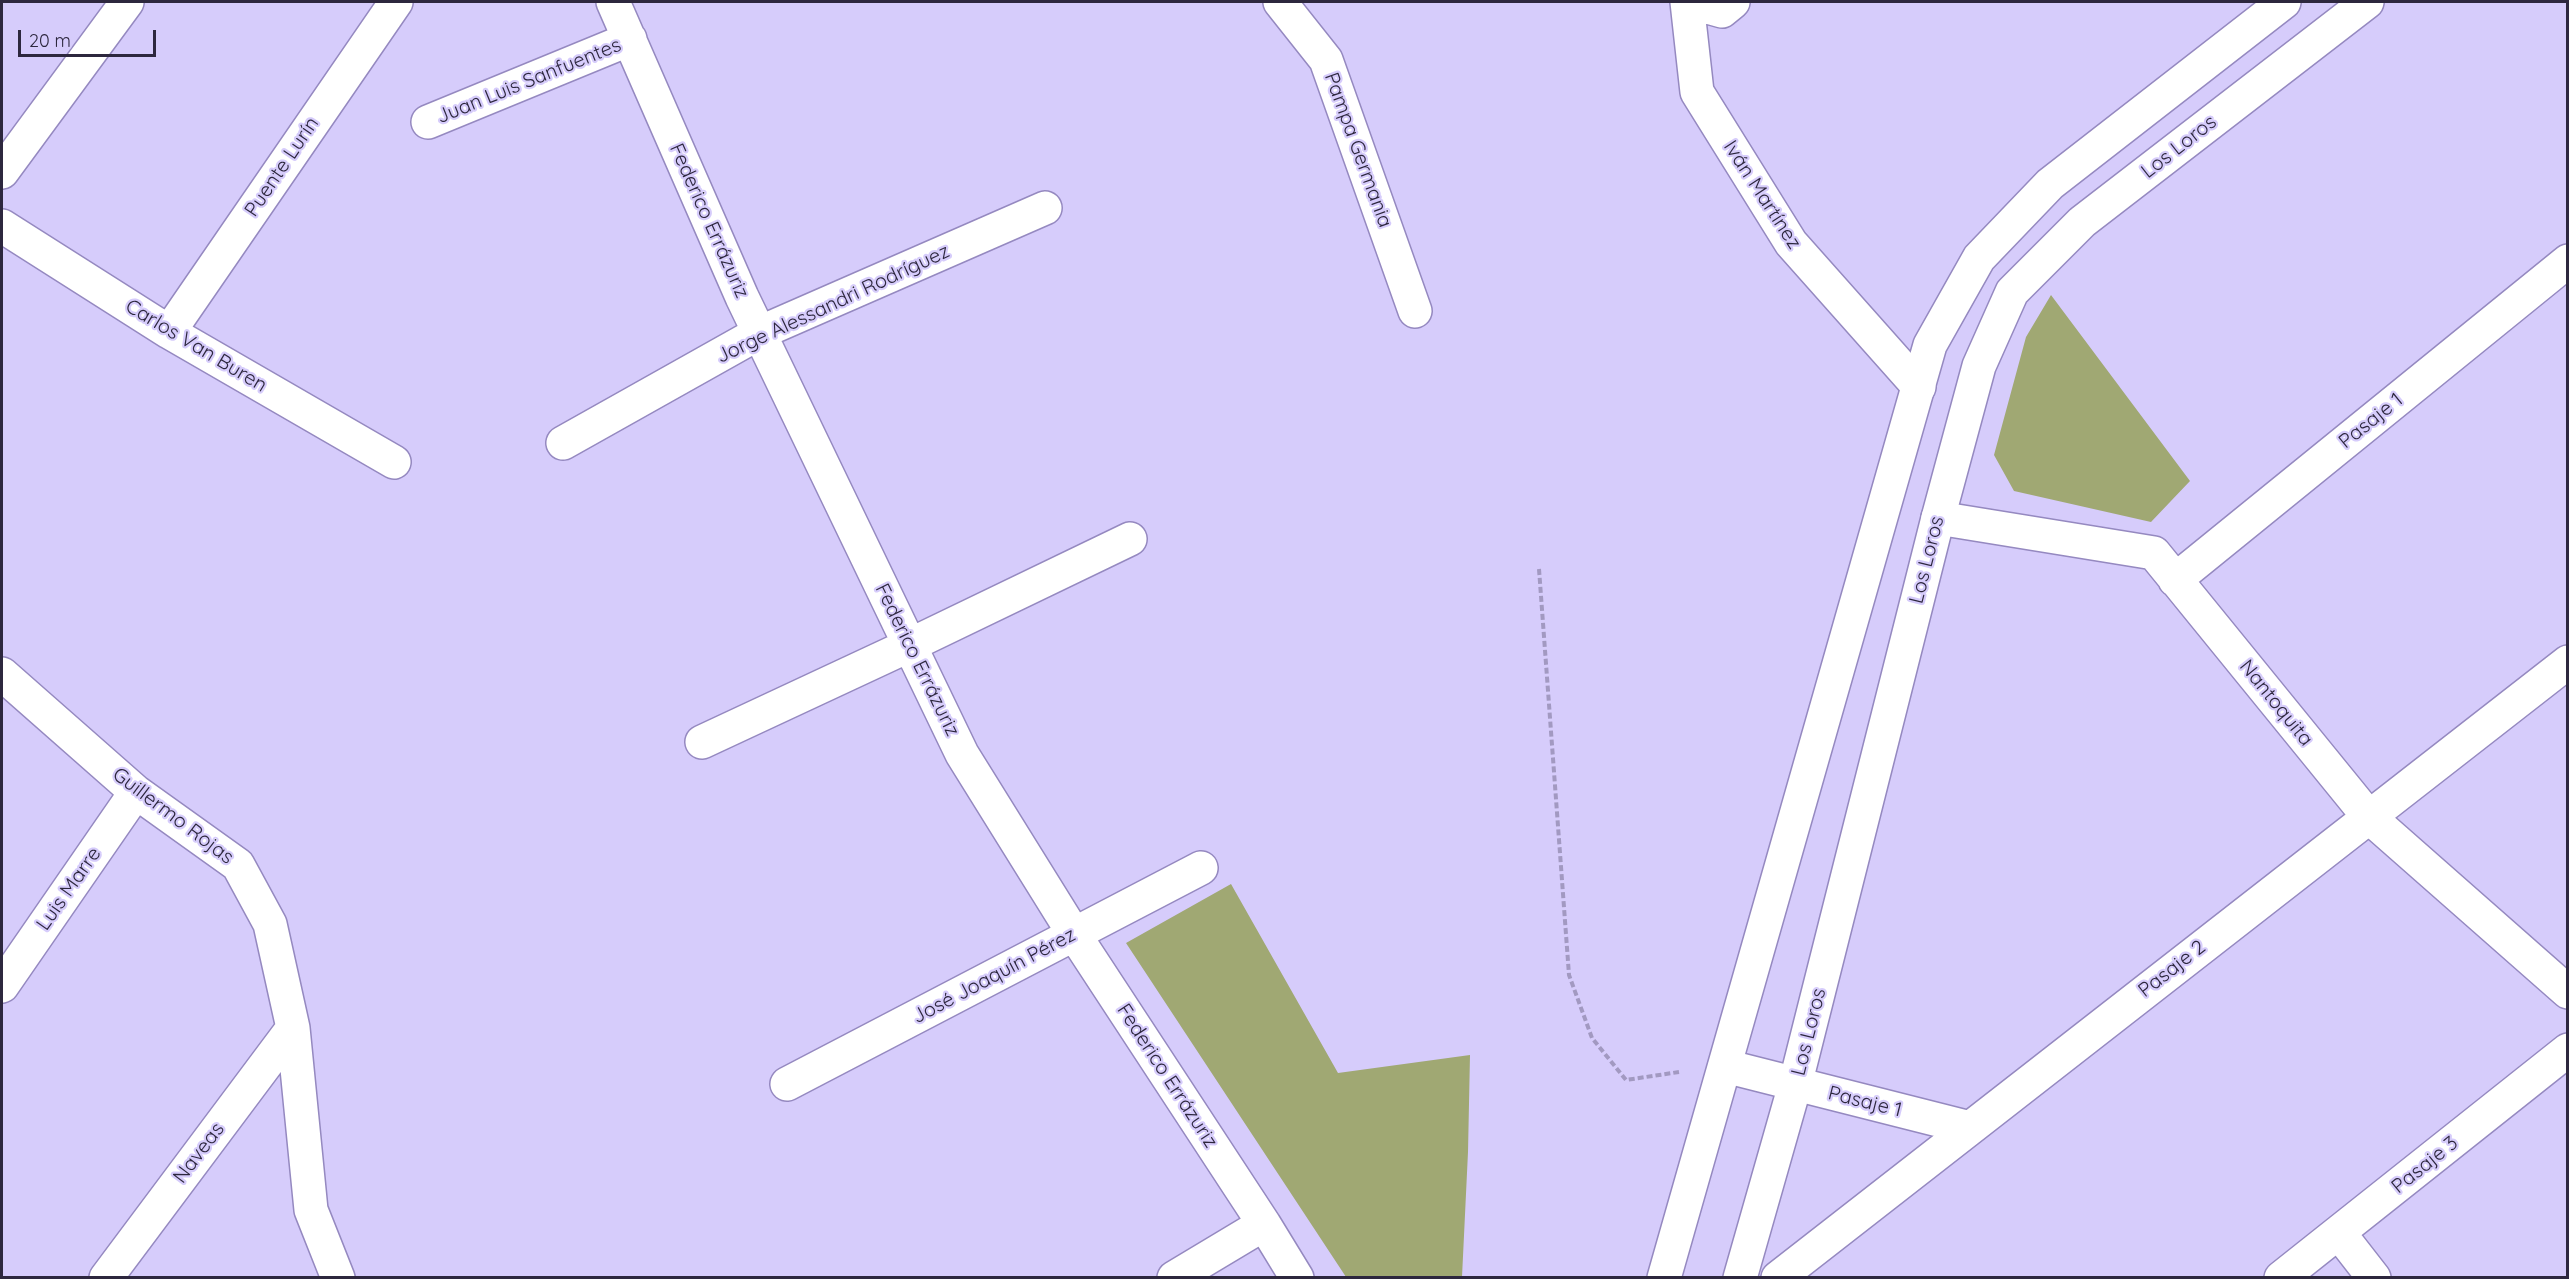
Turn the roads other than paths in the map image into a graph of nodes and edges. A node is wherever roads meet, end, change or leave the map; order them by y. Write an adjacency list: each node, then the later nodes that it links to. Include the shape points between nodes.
1 (127, 2): 11 (street)
2 (396, 2): 16 (street, Puente Lurín)
3 (613, 2): 9 (street, Federico Errázuriz)
4 (1280, 2): 15 (street, Pampa Germania, via 1326,60)
5 (1689, 2): 6 (street, via 1722,11); 18 (street, Iván Martínez, via 1697,92 1791,243)
6 (1733, 2)
7 (2284, 2): 18 (street, via 2050,184 2003,233 1980,258 1930,345)
8 (2367, 2): 21 (street, Los Loros, via 2082,222 2012,292 1979,366)
9 (630, 39): 10 (street, Juan Luis Sanfuentes); 17 (street, Federico Errázuriz)
10 (428, 122)
11 (2, 172)
12 (1045, 208): 17 (street, Jorge Alessandri Rodríguez)
13 (2, 226): 16 (street, Carlos Van Buren)
14 (2568, 261): 23 (street, Pasaje 1)
15 (1415, 311)
16 (169, 332): 20 (street, Carlos Van Buren)
17 (759, 333): 19 (street, Jorge Alessandri Rodríguez); 24 (street, Federico Errázuriz)
18 (1919, 387): 36 (street)
19 (563, 443)
20 (394, 462)
21 (1938, 518): 23 (street, Nantoquita, via 2154,553); 38 (street, Los Loros)
22 (1130, 539): 24 (street)
23 (2175, 580): 29 (street, Nantoquita)
24 (910, 645): 27 (street); 31 (street, Federico Errázuriz, via 962,754)
25 (2568, 662): 29 (street, Pasaje 2)
26 (2, 674): 28 (street, Guillermo Rojas)
27 (702, 742)
28 (136, 792): 32 (street, Luis Marre); 34 (street, Guillermo Rojas, via 238,865 270,924)
29 (2368, 816): 33 (street, Nantoquita); 39 (street, Pasaje 2)
30 (1201, 868): 31 (street, José Joaquín Pérez)
31 (1074, 934): 37 (street, José Joaquín Pérez); 40 (street, Federico Errázuriz)
32 (2, 986)
33 (2568, 992)
34 (293, 1028): 42 (street, Naveas); 43 (street, Guillermo Rojas, via 311,1210)
35 (2568, 1050): 41 (street, Pasaje 3)
36 (1725, 1066): 38 (street, Pasaje 1); 46 (street)
37 (787, 1084)
38 (1795, 1085): 39 (street, Pasaje 1); 47 (street, Los Loros)
39 (1970, 1128): 48 (street, Pasaje 2)
40 (1264, 1224): 44 (street); 45 (street, Federico Errázuriz)
41 (2339, 1233): 49 (street, Pasaje 3); 50 (street)
42 (106, 1278)
43 (338, 1278)
44 (1174, 1278)
45 (1297, 1278)
46 (1664, 1278)
47 (1740, 1278)
48 (1778, 1278)
49 (2281, 1278)
50 (2374, 1278)

